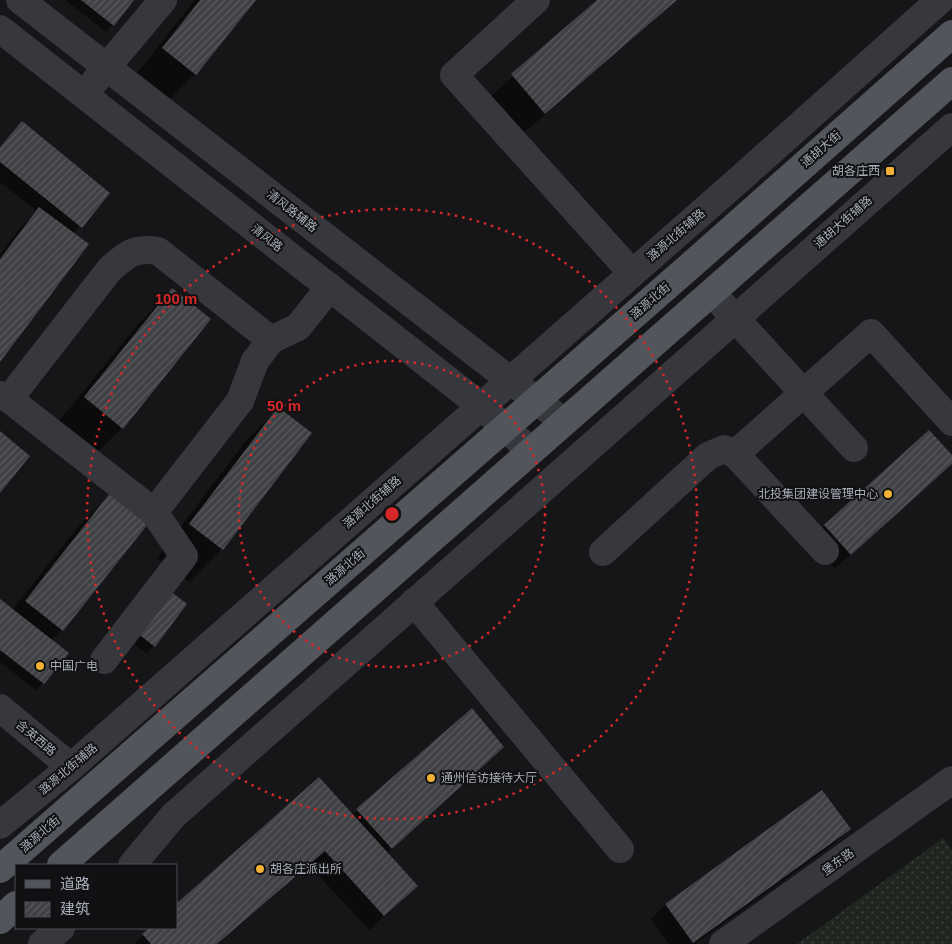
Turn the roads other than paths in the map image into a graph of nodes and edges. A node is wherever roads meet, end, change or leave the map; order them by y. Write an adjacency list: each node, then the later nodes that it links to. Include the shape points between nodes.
1 (20, 0): 7 (street, 清风路辅路)
2 (163, 0): 7 (street)
3 (536, 0): 12 (street, via 454,74)
4 (943, 2): 12 (street, 潞源北街辅路)
5 (0, 29): 9 (street, 清风路)
6 (952, 34): 11 (main road, 通胡大街)
7 (107, 68): 9 (street); 17 (street, 清风路辅路)
8 (952, 81): 14 (main road)
9 (84, 94): 13 (street, 清风路)
10 (952, 127): 15 (street, 通胡大街辅路)
11 (690, 266): 20 (main road, 潞源北街)
12 (632, 273): 17 (street, 潞源北街辅路)
13 (330, 287): 16 (street, via 298,327); 21 (street, 清风路)
14 (712, 292): 15 (street); 22 (main road)
15 (734, 318): 18 (street); 31 (street)
16 (272, 340): 19 (street, via 158,251 142,248 128,254 110,269); 28 (street, via 255,361 240,401)
17 (510, 380): 20 (street, 清风路辅路); 21 (street, 潞源北街辅路)
18 (804, 392): 23 (street, via 871,332); 25 (street); 27 (street)
19 (4, 397): 28 (street)
20 (535, 400): 22 (street, 清风路辅路); 24 (main road, 潞源北街)
21 (481, 406): 24 (street, 清风路); 34 (street, 潞源北街辅路)
22 (564, 422): 26 (main road)
23 (952, 422)
24 (506, 426): 26 (street, 清风路); 40 (main road, 潞源北街)
25 (854, 448)
26 (531, 451): 38 (main road)
27 (735, 454): 29 (street); 30 (street, via 724,449 708,456)
28 (154, 512): 32 (street, via 184,556)
29 (825, 551)
30 (603, 552)
31 (414, 602): 37 (street); 39 (street, via 173,816)
32 (104, 660)
33 (0, 708): 34 (street, 含英西路)
34 (71, 767): 36 (street, 潞源北街辅路)
35 (952, 780): 45 (street, 堡东路)
36 (0, 825)
37 (620, 849)
38 (62, 864)
39 (133, 864)
40 (0, 869)
41 (15, 906): 42 (main road)
42 (0, 920)
43 (60, 929): 44 (street)
44 (42, 944)
45 (723, 944)

